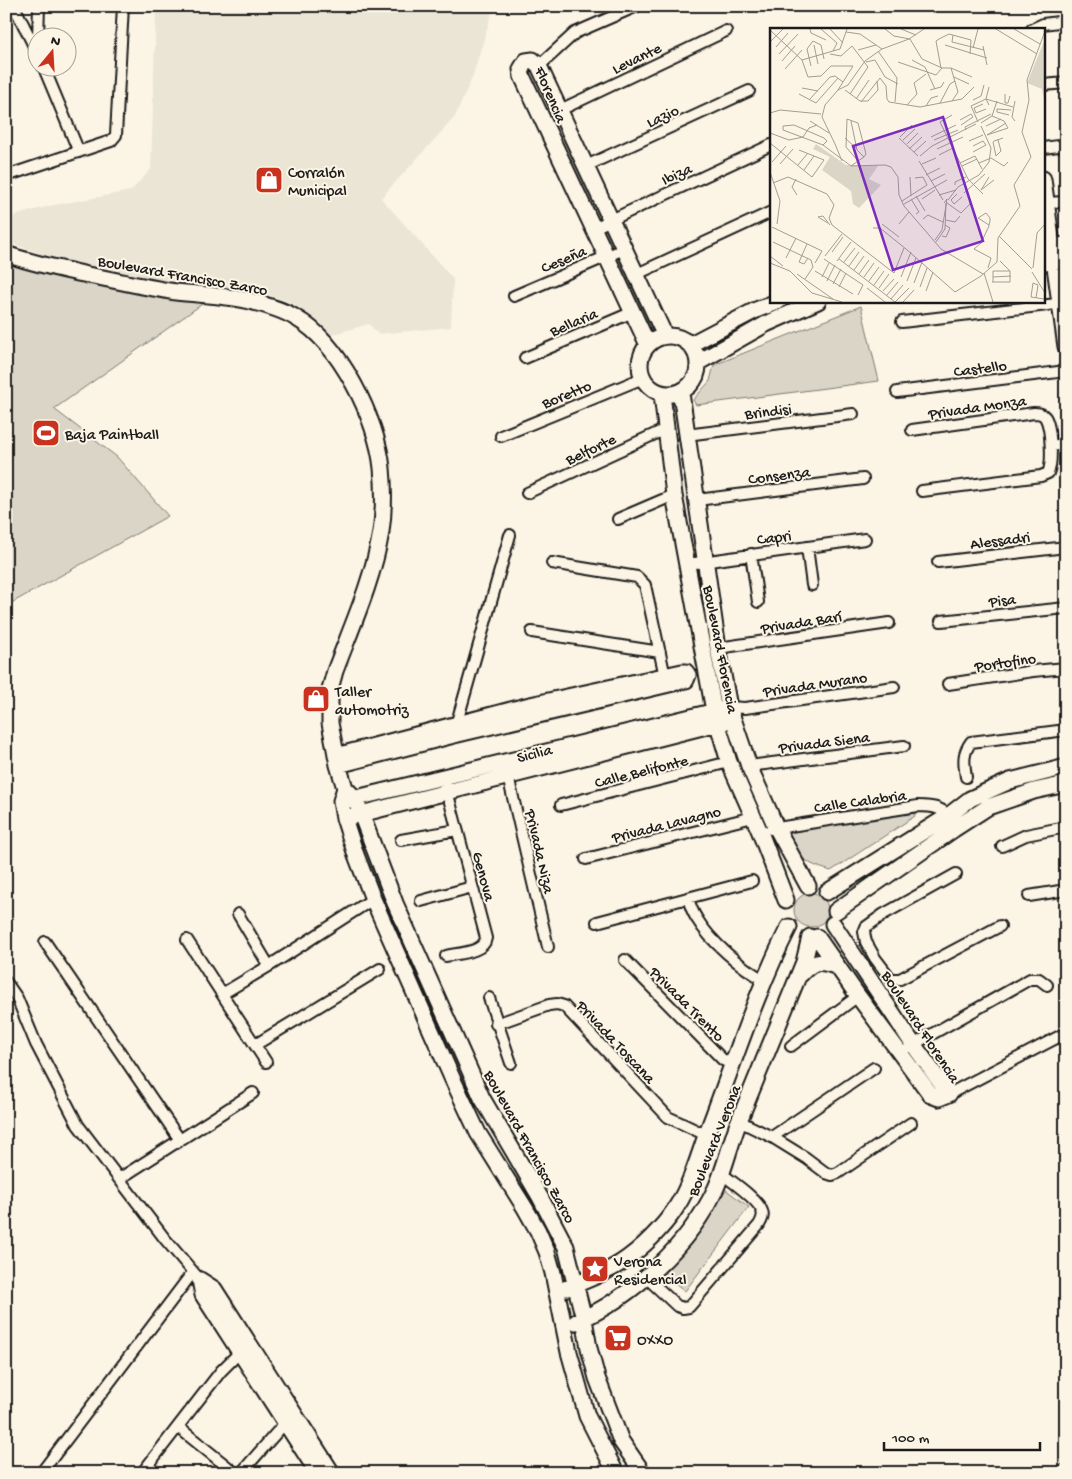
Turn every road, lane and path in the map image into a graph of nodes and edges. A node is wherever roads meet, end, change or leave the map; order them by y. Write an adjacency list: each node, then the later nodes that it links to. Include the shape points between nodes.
1 (14, 6): 9 (street)
2 (39, 6): 6 (street)
3 (123, 6): 19 (street, via 116,134 111,141)
4 (636, 6): 10 (street, via 575,33)
5 (1066, 21): 7 (street)
6 (38, 28)
7 (1034, 28)
8 (726, 31): 15 (street, Levante)
9 (28, 34)
10 (539, 66): 15 (street, Florencia); 26 (street, Florencia, via 533,60 526,62 521,69 522,76)
11 (48, 78): 19 (street)
12 (1066, 83): 13 (street)
13 (1044, 86)
14 (749, 91): 20 (street, Lazio)
15 (560, 110): 20 (street, Florencia)
16 (770, 145): 25 (street, Ibiza)
17 (1066, 145): 18 (street)
18 (1044, 148)
19 (79, 152): 21 (street)
20 (586, 166): 25 (street, Florencia)
21 (7, 175)
22 (1066, 202): 23 (street)
23 (1045, 203): 29 (street)
24 (770, 212): 31 (street)
25 (611, 220): 26 (street, Ibiza); 27 (street, Florencia)
26 (594, 228): 30 (street, Florencia)
27 (624, 249): 30 (street, Ceseña); 31 (street, Florencia)
28 (6, 254): 87 (street, Boulevard Francisco Zarco, via 123,283 253,302 277,309 311,328 342,363 369,420 378,450 382,467 383,513 375,559 330,689 330,723)
29 (1054, 254): 35 (street)
30 (606, 256): 32 (street, Ceseña); 36 (street, Florencia)
31 (637, 274): 38 (street, Florencia)
32 (514, 296)
33 (776, 302): 39 (street)
34 (816, 302): 43 (street, via 766,324)
35 (1063, 303): 37 (street); 41 (street)
36 (633, 312): 40 (street, Florencia); 42 (street, Bellaria)
37 (902, 322)
38 (665, 336): 39 (street, via 676,336); 40 (street)
39 (691, 344): 43 (street)
40 (648, 345): 45 (street, via 640,364)
41 (1066, 347)
42 (525, 358)
43 (699, 362): 47 (street, via 695,380)
44 (1066, 371): 46 (street, Castello)
45 (643, 378): 48 (street, via 653,390); 53 (street, Boretto)
46 (897, 392)
47 (681, 393): 48 (street); 52 (street, Boulevard Florencia)
48 (662, 394): 50 (street, Boulevard Florencia)
49 (853, 414): 52 (street, Brindisi)
50 (666, 429): 58 (street, Belforte); 59 (street, Boulevard Florencia)
51 (912, 430): 55 (street, Privada Monza, via 1034,413 1045,417)
52 (686, 435): 60 (street, Boulevard Florencia)
53 (501, 436)
54 (1066, 444): 55 (street)
55 (1051, 446): 57 (street, via 1052,463 1048,473 1041,476)
56 (863, 479): 60 (street, Consenza)
57 (922, 491)
58 (527, 494)
59 (674, 495): 61 (street); 70 (street, Boulevard Florencia)
60 (697, 500): 67 (street, Boulevard Florencia)
61 (618, 519)
62 (510, 535): 84 (street)
63 (865, 539): 64 (street, Capri)
64 (807, 547): 66 (street, Capri); 71 (street)
65 (1066, 547): 68 (street, Alessadri)
66 (751, 554): 67 (street, Capri); 72 (street)
67 (706, 561): 70 (street, Capri); 77 (street, Boulevard Florencia)
68 (938, 562)
69 (552, 563): 78 (street, via 641,579)
70 (688, 564): 83 (street, Boulevard Florencia)
71 (812, 585)
72 (758, 602)
73 (1066, 608): 74 (street, Pisa)
74 (942, 621)
75 (889, 622): 77 (street, Privada Barí)
76 (532, 632): 78 (street)
77 (718, 648): 83 (street, Boulevard Florencia)
78 (660, 652): 80 (street)
79 (1066, 668): 81 (street, Portofino)
80 (666, 680): 84 (street)
81 (948, 684)
82 (894, 687): 83 (street, Privada Murano)
83 (727, 714): 88 (street, Boulevard Florencia); 89 (street, Boulevard Florencia); 91 (street, Sicilia)
84 (455, 730): 87 (street)
85 (1066, 730): 93 (street, via 971,742 963,760)
86 (904, 746): 89 (street, Privada Siena)
87 (337, 761): 96 (street, Boulevard Francisco Zarco)
88 (729, 762): 97 (street, Calle Belifonte); 99 (street, Boulevard Florencia)
89 (749, 766): 102 (street, Boulevard Florencia)
90 (1066, 767): 101 (street, via 1029,775 970,799)
91 (507, 769): 92 (street, Sicilia); 95 (street, Sicilia); 128 (street, Privada Niza)
92 (444, 776): 95 (street, Genova); 96 (street, Sicilia)
93 (966, 776)
94 (1066, 784): 101 (street, via 1034,791)
95 (448, 792): 98 (street, Sicilia); 104 (street, Genova)
96 (347, 796): 98 (street, Boulevard Francisco Zarco); 100 (street, Boulevard Francisco Zarco)
97 (561, 806)
98 (362, 813): 100 (street, Sicilia); 163 (street, Boulevard Francisco Zarco, via 395,903 482,1098 554,1223 566,1247)
99 (753, 817): 105 (street, Boulevard Florencia); 108 (street, Privada Lavagno)
100 (344, 818): 117 (street, Boulevard Francisco Zarco)
101 (951, 822): 102 (street, Calle Calabria, via 937,808 918,806); 114 (street); 121 (street)
102 (776, 827): 105 (street, Calle Calabria); 111 (street, Boulevard Florencia)
103 (1066, 828): 107 (street, via 1026,835)
104 (457, 830): 106 (street); 112 (street, Genova)
105 (760, 832): 118 (street, Boulevard Florencia)
106 (401, 840)
107 (1002, 846)
108 (586, 859)
109 (956, 874): 131 (street, via 870,923 864,932)
110 (752, 881): 116 (street)
111 (808, 886): 114 (street); 118 (street, via 799,888)
112 (472, 887): 119 (street); 129 (street, Genova, via 486,941 477,949)
113 (1066, 890): 115 (street)
114 (827, 892): 121 (street, via 835,904)
115 (1029, 896)
116 (688, 898): 122 (street); 136 (street, via 704,930 728,954)
117 (373, 899): 132 (street); 164 (street, Boulevard Francisco Zarco, via 478,1132 538,1231)
118 (786, 900): 124 (street, via 784,910)
119 (421, 901)
120 (238, 914): 132 (street)
121 (834, 917): 125 (street, via 829,930); 131 (street, Boulevard Florencia)
122 (597, 922)
123 (1000, 926): 131 (street, via 900,979 891,979)
124 (789, 927): 125 (street, via 802,936); 136 (street, Boulevard Verona)
125 (814, 937): 133 (street, Boulevard Florencia); 135 (street, Boulevard Verona)
126 (187, 940): 139 (street)
127 (45, 942): 158 (street)
128 (548, 947)
129 (446, 956)
130 (625, 960): 150 (street, Privada Trento, via 723,1060)
131 (869, 963): 144 (street, Boulevard Florencia)
132 (269, 966): 139 (street)
133 (838, 967): 135 (street, via 818,962); 140 (street, Boulevard Florencia)
134 (380, 968): 145 (street)
135 (798, 976): 154 (street, Boulevard Verona)
136 (765, 980): 150 (street, Boulevard Verona)
137 (6, 982): 160 (street, via 17,998 36,1044 78,1125)
138 (1047, 985): 144 (street, via 1040,979 1030,980)
139 (222, 994): 145 (street)
140 (858, 996): 146 (street); 147 (street, Boulevard Florencia)
141 (489, 998): 142 (street)
142 (496, 1024): 149 (street); 156 (street, Privada Toscana, via 549,1005 564,1006 668,1118)
143 (1064, 1034): 153 (street)
144 (913, 1044): 147 (street); 153 (street, Boulevard Florencia)
145 (255, 1045): 148 (street)
146 (791, 1046)
147 (900, 1053): 153 (street, Boulevard Florencia, via 931,1095 939,1098)
148 (266, 1062)
149 (511, 1062)
150 (733, 1064): 156 (street, Boulevard Verona)
151 (874, 1068): 157 (street)
152 (253, 1093): 158 (street)
153 (949, 1094)
154 (739, 1122): 157 (street); 159 (street, Boulevard Verona)
155 (911, 1123): 157 (street, via 832,1175)
156 (706, 1135): 163 (street, Boulevard Verona, via 688,1187 655,1234 613,1268)
157 (772, 1137)
158 (180, 1140): 160 (street)
159 (721, 1173): 162 (street, Boulevard Verona, via 692,1228); 162 (street, via 757,1203 763,1217 759,1225 689,1307 677,1306)
160 (119, 1179): 161 (street)
161 (196, 1276): 167 (street, via 203,1295); 171 (street)
162 (646, 1277): 165 (street, Boulevard Verona)
163 (576, 1284): 164 (street, Boulevard Verona); 165 (street, Boulevard Francisco Zarco)
164 (557, 1292): 166 (street, Boulevard Francisco Zarco)
165 (584, 1319): 166 (street, Boulevard Verona); 178 (street, Boulevard Francisco Zarco, via 595,1372 609,1412 621,1441)
166 (564, 1328): 177 (street, Boulevard Francisco Zarco, via 587,1416)
167 (245, 1348): 168 (street); 169 (street, via 221,1371); 176 (street)
168 (286, 1422): 174 (street); 175 (street)
169 (178, 1427): 172 (street); 173 (street)
170 (1066, 1469): 179 (street)
171 (42, 1473)
172 (142, 1473)
173 (235, 1473)
174 (241, 1473)
175 (318, 1473)
176 (332, 1473)
177 (616, 1473)
178 (642, 1473)
179 (1062, 1473)

